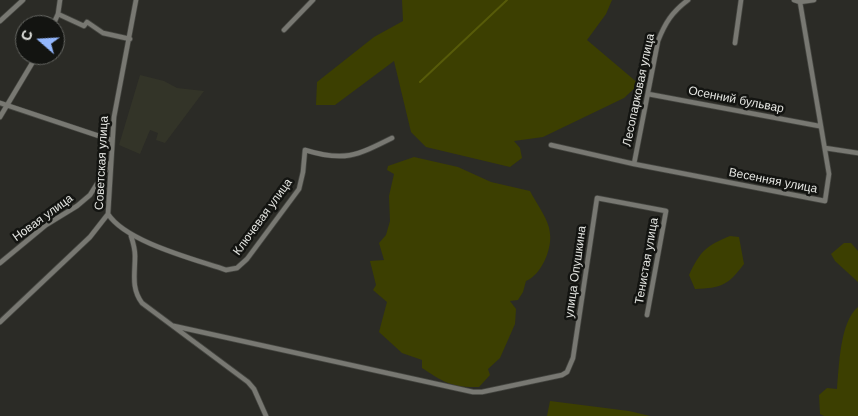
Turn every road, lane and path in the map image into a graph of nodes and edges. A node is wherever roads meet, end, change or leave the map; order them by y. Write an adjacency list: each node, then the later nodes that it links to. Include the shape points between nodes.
1 (23, 0): 11 (street)
2 (60, 0): 10 (street)
3 (136, 0): 13 (street, Советская улица)
4 (313, 0): 12 (street)
5 (688, 0): 16 (street, Лесопарковая улица, via 665,22)
6 (741, 0): 14 (street)
7 (794, 0): 9 (street)
8 (814, 0): 9 (street)
9 (800, 2): 20 (street, Весенняя улица)
10 (58, 14): 13 (street, via 84,26 87,22 103,33)
11 (0, 22)
12 (284, 30)
13 (130, 39): 22 (street, Советская улица)
14 (735, 43)
15 (31, 65): 18 (street)
16 (648, 94): 20 (street, Осенний бульвар); 27 (street, Лесопарковая улица)
17 (0, 104): 18 (street)
18 (6, 105): 19 (street); 22 (street)
19 (0, 117)
20 (820, 126): 24 (street, Весенняя улица)
21 (392, 138): 32 (street, Ключевая улица, via 344,157 324,156 305,150 298,189 247,260)
22 (111, 140): 26 (street, Советская улица)
23 (550, 145): 27 (street, Весенняя улица)
24 (825, 148): 25 (street); 27 (street, Весенняя улица, via 829,174 825,201)
25 (858, 154)
26 (111, 162): 29 (street, Советская улица); 31 (street, Новая улица, via 90,195 46,225)
27 (634, 164)
28 (597, 198): 33 (street, Тенистая улица, via 666,211); 35 (street, улица Опушкина, via 575,348 570,367 562,375 473,392)
29 (108, 214): 30 (street, Советская улица); 34 (street, via 90,237)
30 (131, 236): 32 (street, Советская улица, via 226,270); 35 (street, via 135,253 136,294 142,303)
31 (0, 263)
32 (237, 268)
33 (647, 315)
34 (0, 322)
35 (174, 326): 36 (street, via 248,382)
36 (266, 416)

